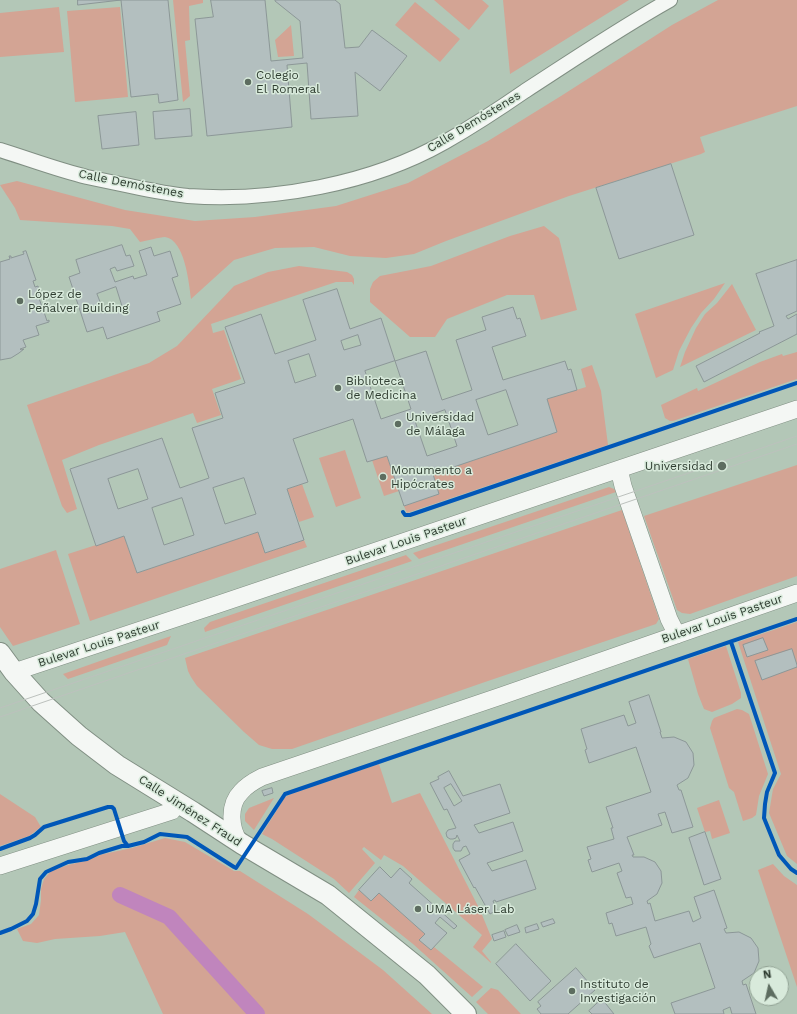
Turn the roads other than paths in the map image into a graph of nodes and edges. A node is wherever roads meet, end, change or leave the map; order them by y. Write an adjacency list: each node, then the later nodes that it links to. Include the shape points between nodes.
1 (670, 0): 2 (street, Calle Demóstenes, via 443,143 399,164 358,178 268,194 187,196 86,177)
2 (0, 150)
3 (797, 409): 4 (street, Bulevar Louis Pasteur)
4 (619, 469): 6 (street, via 667,613); 8 (street, Bulevar Louis Pasteur)
5 (797, 593): 6 (street, Bulevar Louis Pasteur)
6 (677, 635): 10 (street, Bulevar Louis Pasteur, via 262,777 241,792 234,803 232,824)
7 (0, 653): 8 (main road, Calle Jiménez Fraud)
8 (7, 670): 9 (main road, Calle Jiménez Fraud, via 31,706 92,760); 10 (main road, Calle Jiménez Fraud, via 79,736 117,765)
9 (172, 811): 11 (street); 12 (main road, Calle Jiménez Fraud, via 313,899 398,965)
10 (240, 843): 13 (main road, Calle Jiménez Fraud, via 328,895 427,975)
11 (0, 866)
12 (452, 1014)
13 (466, 1014)

